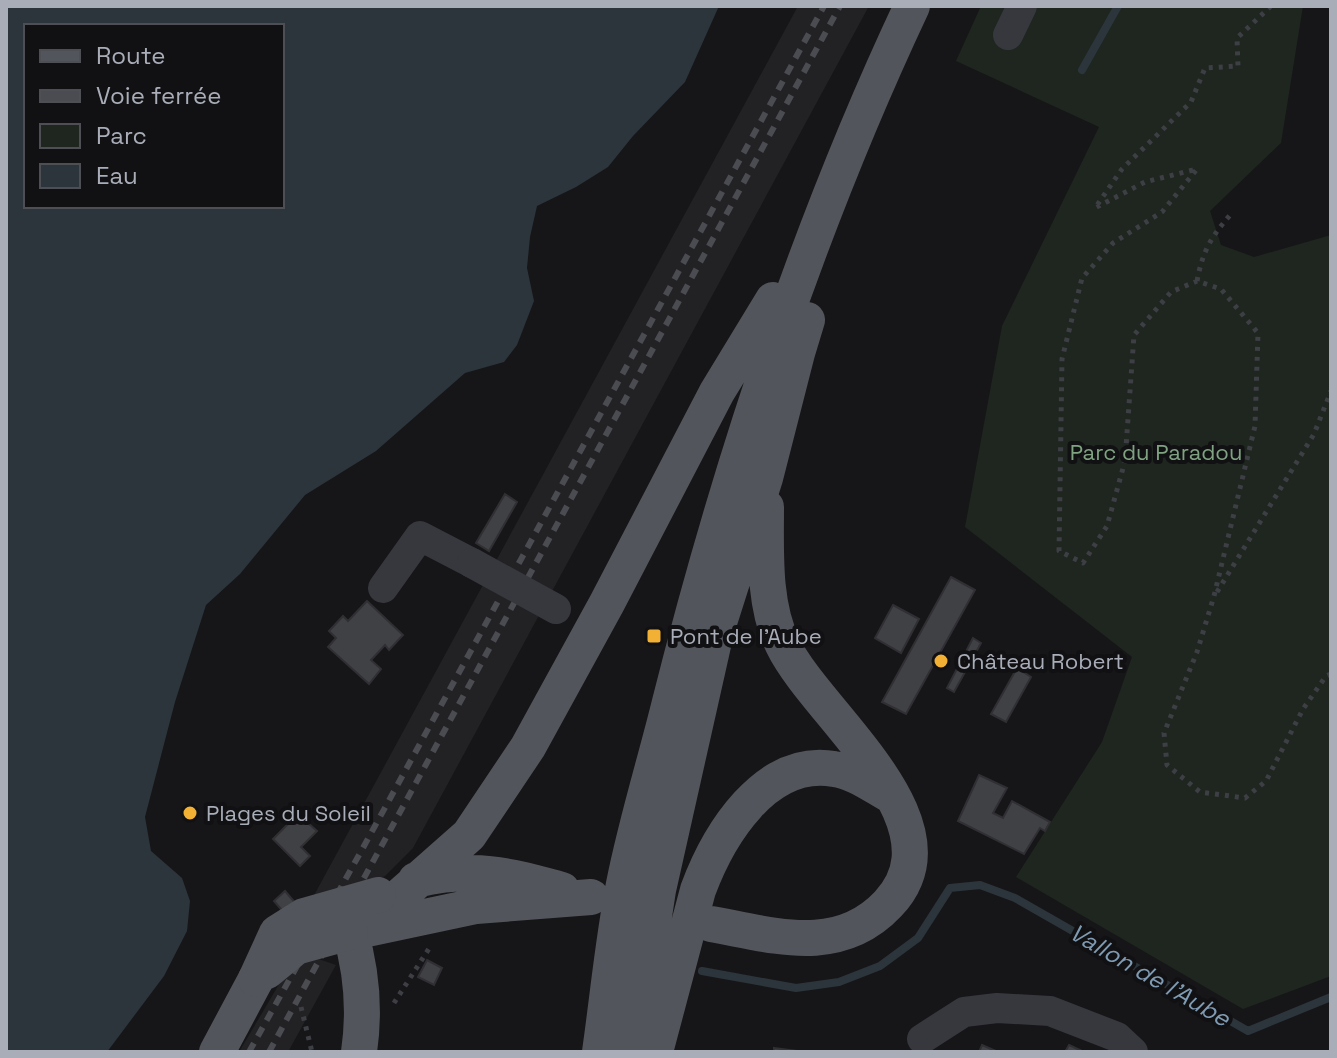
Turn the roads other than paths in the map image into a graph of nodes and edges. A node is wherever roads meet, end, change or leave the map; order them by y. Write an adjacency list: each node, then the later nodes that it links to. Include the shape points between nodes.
1 (912, 6): 5 (main road)
2 (930, 6): 5 (main road)
3 (1022, 6): 4 (street)
4 (1008, 35)
5 (902, 48): 6 (main road); 7 (main road, via 797,353)
6 (820, 223): 9 (main road, via 717,392); 17 (main road, via 776,338 684,647 624,884)
7 (765, 478): 10 (main road, via 768,580 781,642); 18 (main road, via 716,632 658,890)
8 (383, 588): 9 (street, bridge, via 420,536)
9 (594, 626): 11 (main road, via 528,747 469,835)
10 (896, 799): 13 (main road, via 910,846 906,875 877,915 829,938 791,938); 19 (main road, via 853,773 832,768 783,778 741,809 698,890)
11 (418, 880): 12 (main road, via 392,903 358,917); 12 (main road, via 503,874 591,897)
12 (368, 918): 14 (main road, via 359,964); 16 (main road, bridge, via 296,947 256,979)
13 (711, 924)
14 (361, 1021)
15 (922, 1039): 20 (street, via 964,1012 1050,1011 1117,1037)
16 (217, 1052)
17 (600, 1052)
18 (633, 1052)
19 (655, 1052)
20 (1133, 1052)

